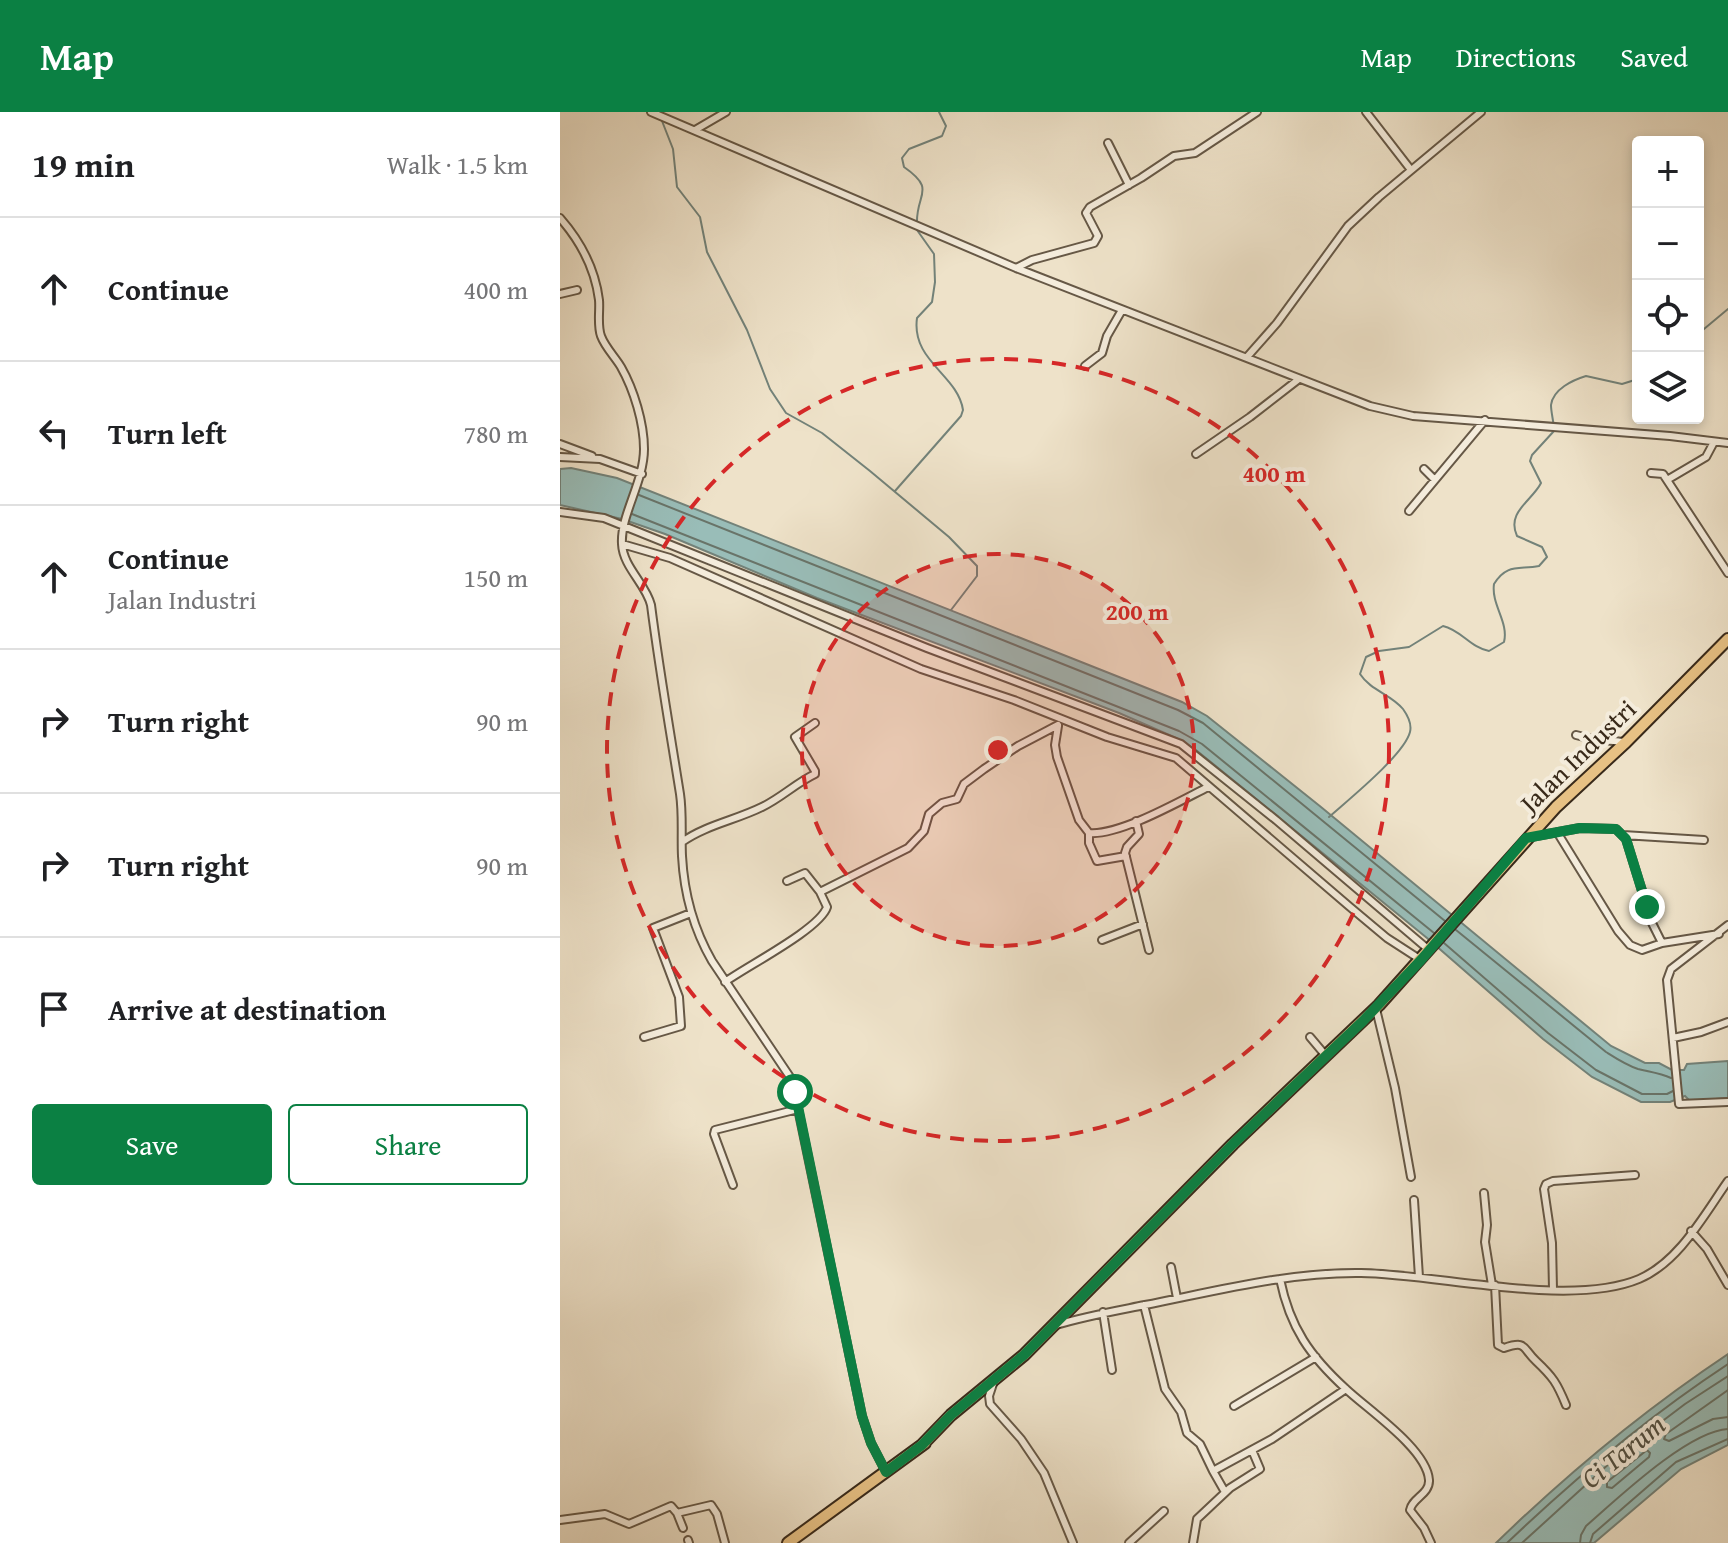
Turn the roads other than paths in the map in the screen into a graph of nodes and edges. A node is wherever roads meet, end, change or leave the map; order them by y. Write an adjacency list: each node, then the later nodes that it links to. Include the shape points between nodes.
1 (651, 112): 6 (street)
2 (726, 112): 6 (street)
3 (1257, 112): 9 (street, via 1195,153 1174,156)
4 (1366, 112): 8 (street)
5 (1481, 112): 8 (street)
6 (695, 130): 11 (street)
7 (1108, 143): 9 (street)
8 (1411, 170): 15 (street, via 1342,233)
9 (1129, 185): 11 (street, via 1086,210 1098,236 1094,243)
10 (560, 218): 27 (street, via 589,262 597,286 601,336 634,396 644,446)
11 (1016, 268): 14 (street)
12 (577, 290): 13 (street)
13 (560, 294)
14 (1122, 310): 15 (street); 16 (street, via 1102,353)
15 (1247, 357): 17 (street)
16 (1085, 366)
17 (1299, 379): 18 (street, via 1402,414); 22 (street)
18 (1485, 420): 19 (street); 28 (street)
19 (1714, 442): 20 (street); 29 (street, via 1703,460)
20 (1728, 443)
21 (560, 444): 24 (street)
22 (1196, 454)
23 (560, 457): 24 (street)
24 (600, 459): 27 (street)
25 (1424, 469): 28 (street)
26 (1651, 473): 29 (street, via 1662,473)
27 (642, 474): 32 (street)
28 (1435, 480): 30 (street)
29 (1667, 480): 34 (street)
30 (1409, 511)
31 (560, 512): 32 (street)
32 (625, 524): 33 (street); 57 (street, via 927,648 1181,744)
33 (622, 544): 37 (street, via 670,558 921,669); 47 (street, via 651,605 681,795)
34 (1728, 573)
35 (1728, 639): 39 (main road, Jalan Industri)
36 (815, 723): 47 (street, via 795,737 815,774 761,808)
37 (1060, 723): 40 (street, via 1176,758); 43 (street, via 1057,757 1079,820); 50 (street, via 964,784 957,799 929,814 924,831 908,848)
38 (1576, 735): 39 (street)
39 (1626, 742): 45 (main road, Jalan Industri)
40 (1208, 787): 41 (street); 59 (street, via 1387,938)
41 (1136, 821): 43 (street); 48 (street, via 1139,834)
42 (1557, 832): 44 (street, via 1605,827); 45 (street); 56 (street, via 1624,939 1642,950)
43 (1089, 833): 48 (street, via 1097,861)
44 (1623, 835): 46 (street); 56 (street)
45 (1526, 838): 57 (main road, Jalan Industri)
46 (1704, 840)
47 (682, 842): 51 (street)
48 (1126, 856): 52 (street)
49 (787, 881): 50 (street, via 807,873)
50 (820, 892): 60 (street, via 826,912 799,936)
51 (691, 913): 60 (street); 63 (street, via 653,928 679,997 681,1026)
52 (1143, 924): 55 (street); 58 (street)
53 (1728, 925): 54 (street)
54 (1719, 934): 56 (street); 65 (street, via 1670,972)
55 (1102, 940)
56 (1662, 943)
57 (1431, 948): 59 (main road, Jalan Industri)
58 (1149, 950)
59 (1421, 960): 61 (main road, Jalan Industri)
60 (725, 982): 68 (street, via 789,1074)
61 (1376, 1009): 66 (main road, Jalan Industri); 70 (street)
62 (1728, 1022): 65 (street)
63 (644, 1037)
64 (1310, 1037): 66 (street)
65 (1673, 1038): 67 (street, via 1679,1104)
66 (1326, 1056): 85 (main road, Jalan Industri)
67 (1728, 1102)
68 (798, 1109): 72 (street, via 714,1132); 94 (street, via 862,1416)
69 (1635, 1175): 81 (street, via 1546,1184)
70 (1411, 1177)
71 (1728, 1181): 75 (street)
72 (733, 1185)
73 (1484, 1193): 79 (street)
74 (1414, 1200): 77 (street)
75 (1691, 1231): 80 (street); 81 (street, via 1663,1264 1636,1280)
76 (1171, 1267): 82 (street)
77 (1419, 1277): 78 (street, via 1347,1273); 79 (street)
78 (1280, 1279): 82 (street); 86 (street, via 1292,1323)
79 (1493, 1285): 81 (street); 90 (street, via 1498,1345 1525,1347 1553,1376)
80 (1728, 1285)
81 (1553, 1289)
82 (1177, 1298): 83 (street)
83 (1144, 1305): 84 (street); 93 (street, via 1165,1389)
84 (1103, 1312): 85 (street); 87 (street)
85 (1053, 1326): 88 (main road, Jalan Industri)
86 (1316, 1357): 89 (street); 91 (street)
87 (1112, 1370)
88 (996, 1376): 94 (main road, Jalan Industri); 102 (street, via 990,1404 1044,1473)
89 (1346, 1389): 92 (street); 105 (street, via 1403,1438 1424,1467 1428,1486 1410,1510)
90 (1566, 1405)
91 (1234, 1406)
92 (1252, 1450): 93 (street); 95 (street, via 1260,1469)
93 (1213, 1471): 95 (street)
94 (886, 1472): 101 (main road, Jalan Industri)
95 (1225, 1492): 104 (street, via 1197,1519)
96 (1164, 1511): 103 (street)
97 (677, 1513): 98 (street, via 671,1506 629,1524 605,1514); 99 (street); 100 (street, via 711,1505)
98 (560, 1520)
99 (683, 1528)
100 (725, 1543)
101 (788, 1543)
102 (1073, 1543)
103 (1129, 1543)
104 (1193, 1543)
105 (1431, 1543)

